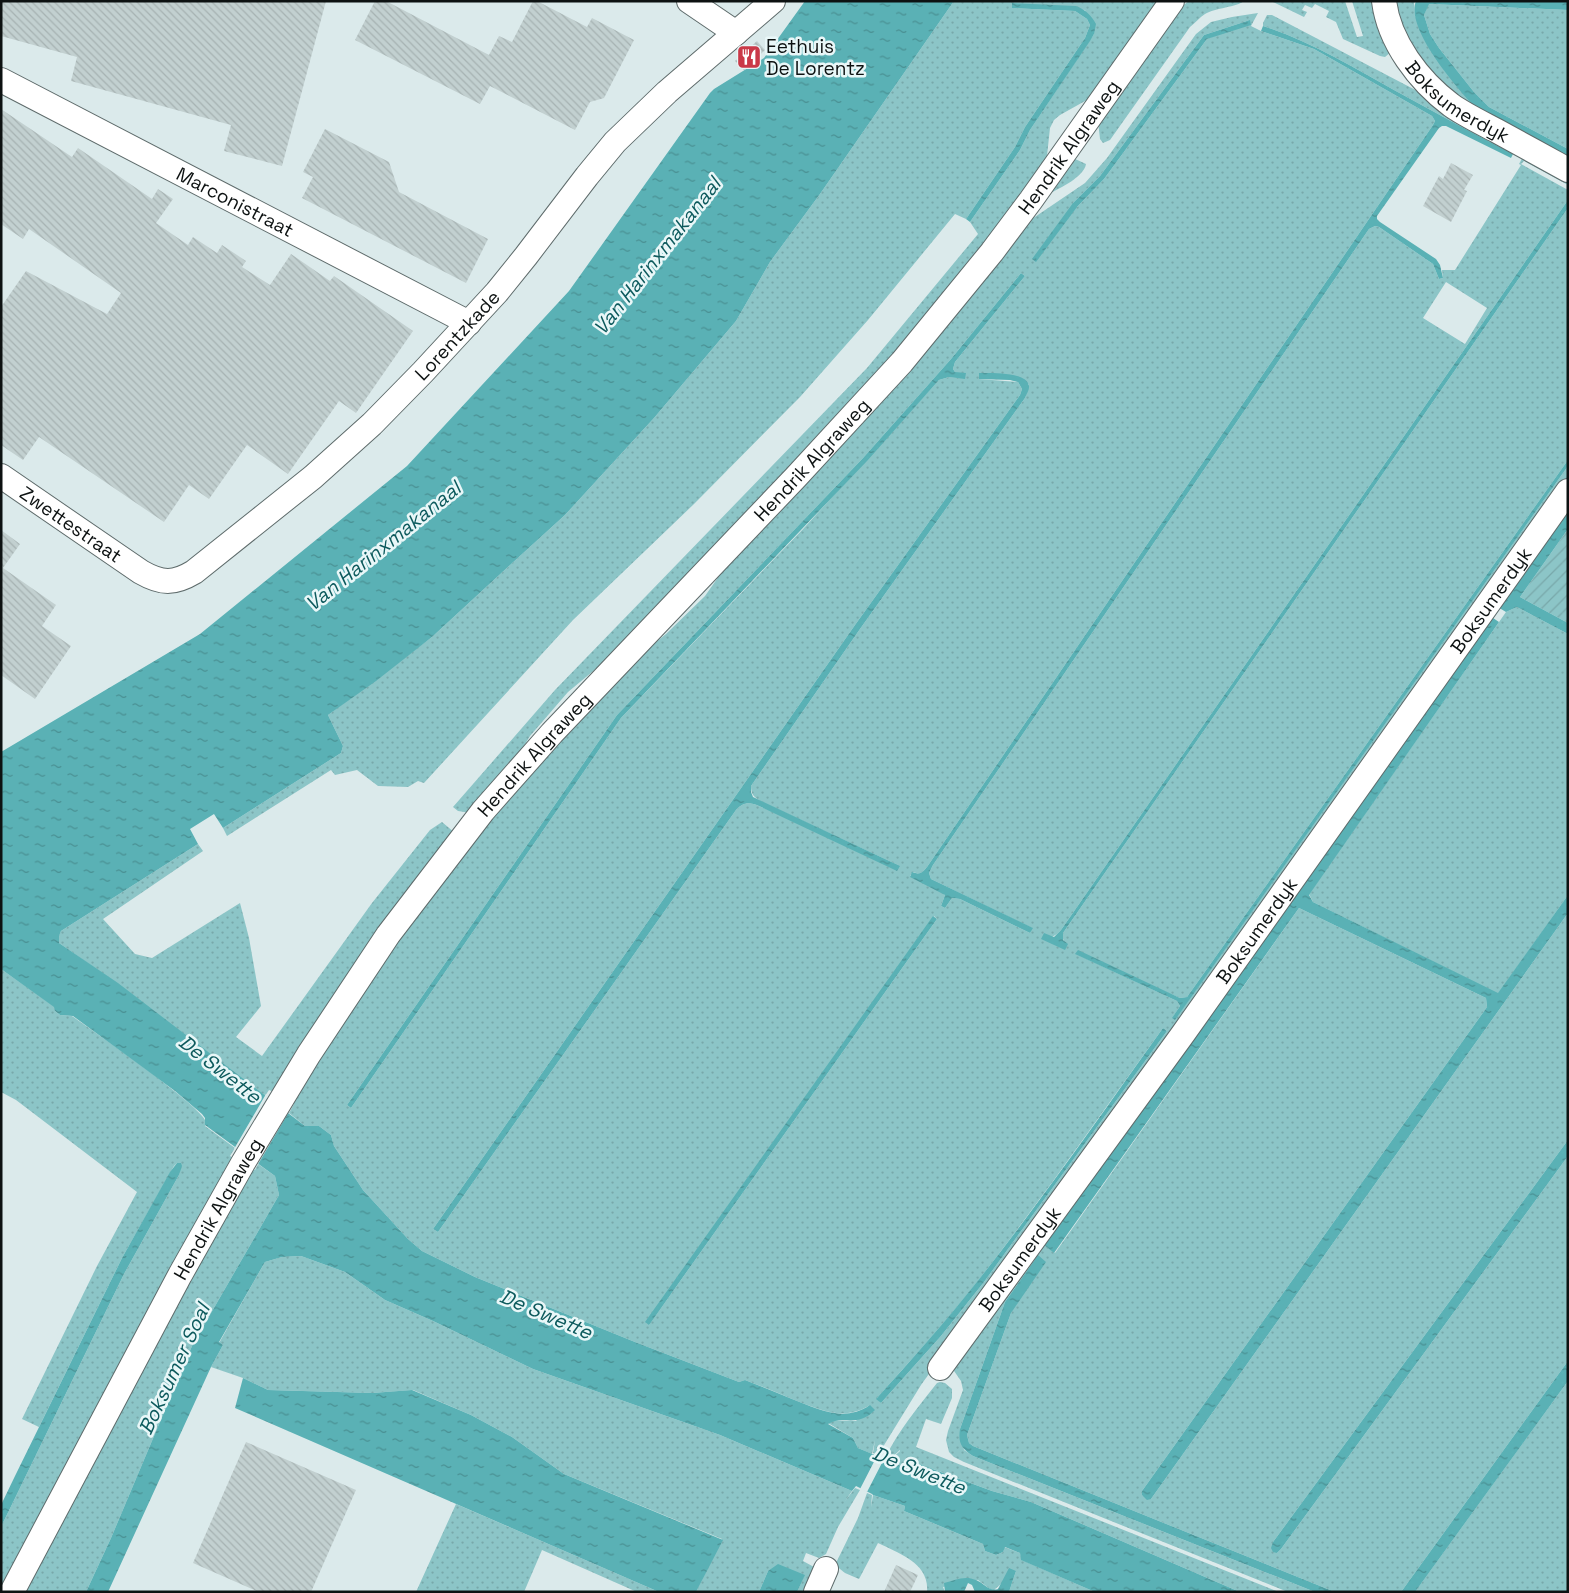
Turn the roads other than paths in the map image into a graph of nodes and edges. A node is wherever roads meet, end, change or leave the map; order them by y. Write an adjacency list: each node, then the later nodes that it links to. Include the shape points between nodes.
1 (689, 1): 5 (street)
2 (773, 1): 5 (street, Lorentzkade)
3 (1172, 1): 14 (street, Hendrik Algraweg, via 1031,200 902,362 552,732 483,811 388,935 282,1097 243,1163)
4 (1384, 1): 7 (street, Boksumerdyk, via 1393,32 1414,68 1431,87 1471,117)
5 (736, 34): 8 (street, Lorentzkade, via 667,92 615,142)
6 (1, 80): 8 (street, Marconistraat)
7 (1568, 170)
8 (469, 323): 11 (street, Lorentzkade, via 340,453 194,572 171,582)
9 (1, 476): 11 (street, Zwettestraat)
10 (1568, 491): 12 (street, Boksumerdyk, via 1183,1034)
11 (141, 572)
12 (940, 1368)
13 (826, 1569): 15 (street)
14 (12, 1592)
15 (816, 1592)

